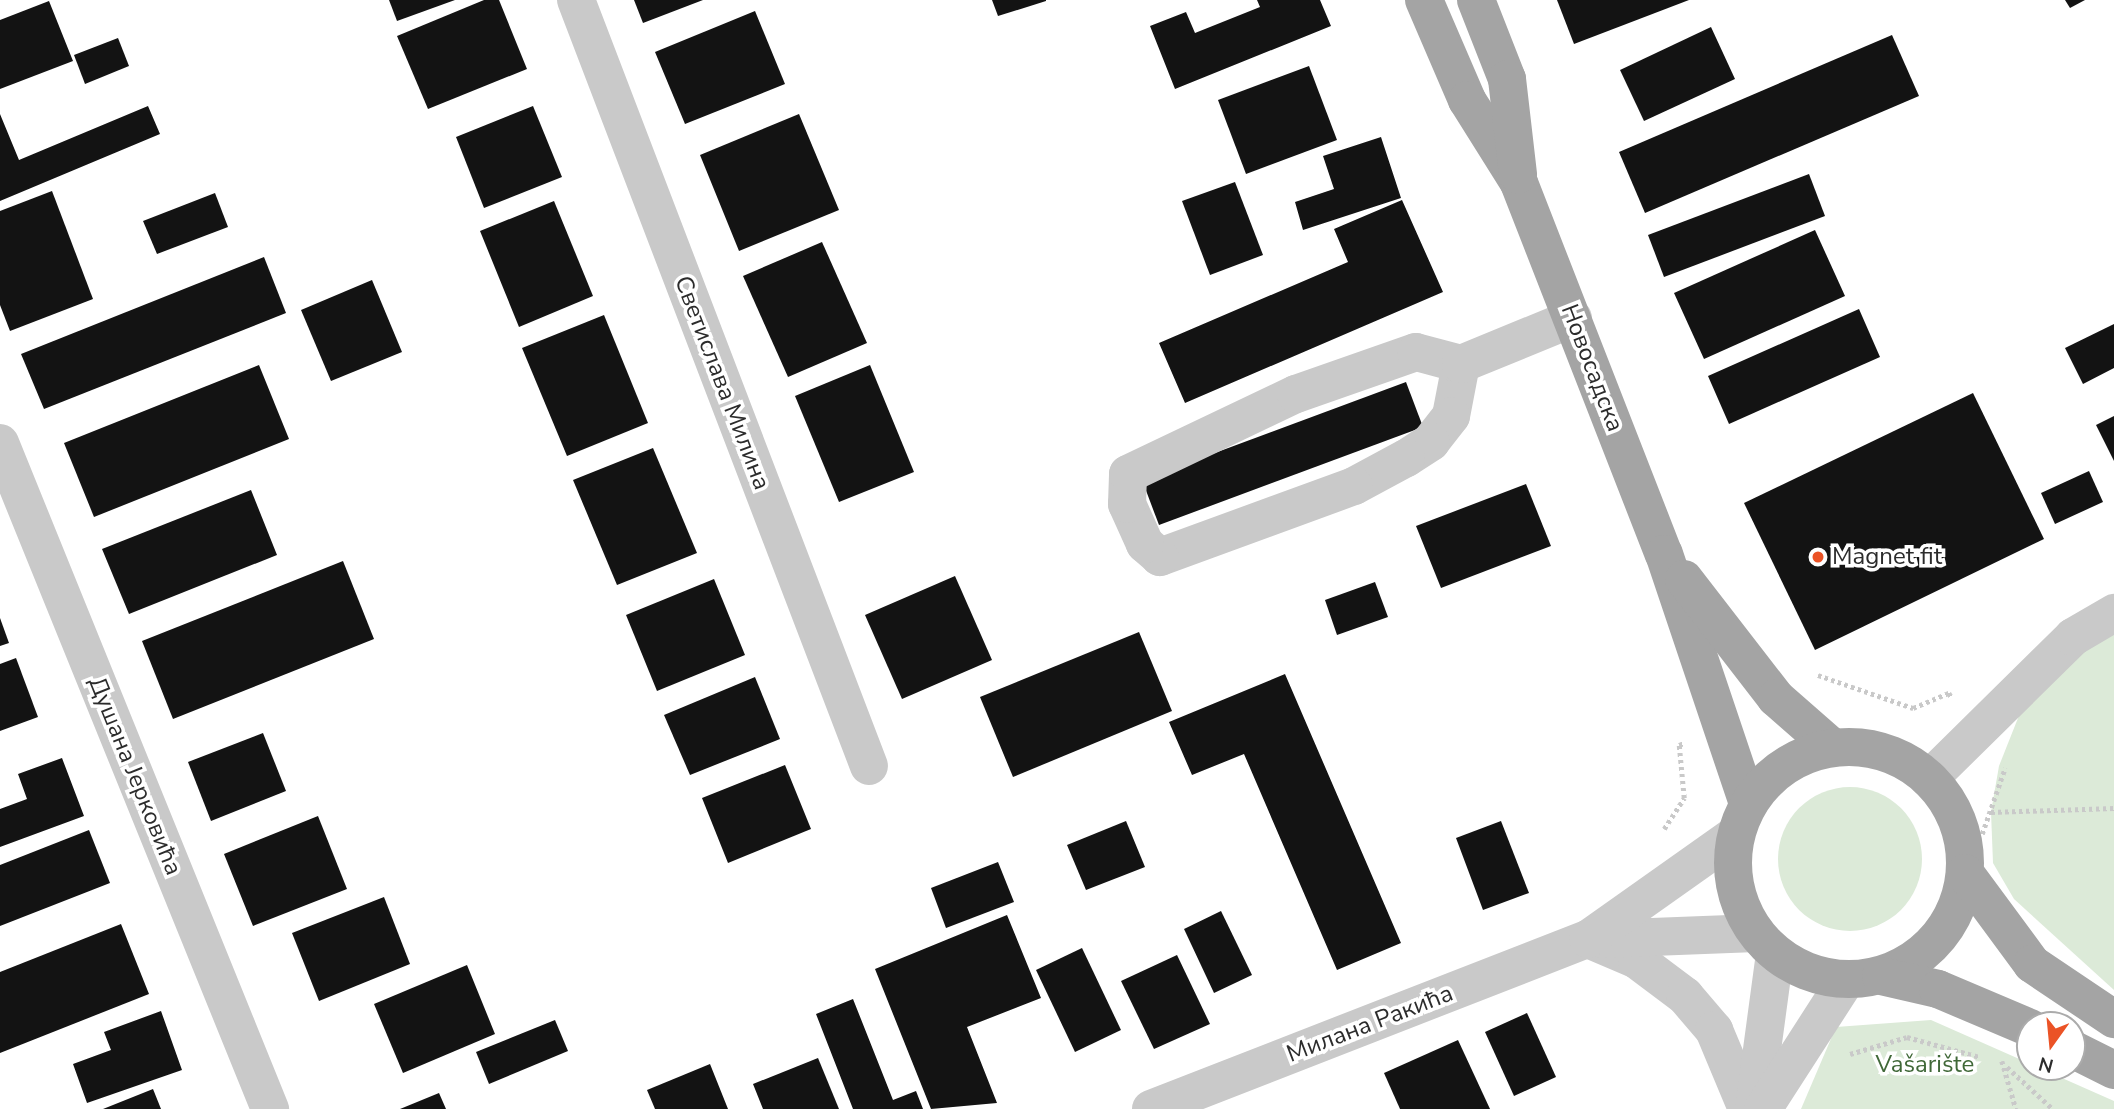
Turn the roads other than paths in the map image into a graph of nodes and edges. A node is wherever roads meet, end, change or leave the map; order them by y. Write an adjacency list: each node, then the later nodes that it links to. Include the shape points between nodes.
1 (576, 0): 11 (street, Светислава Милина)
2 (1424, 0): 4 (main road, Новосадска, via 1467,100)
3 (1476, 0): 4 (main road, Новосадска, via 1507,79)
4 (1519, 183): 5 (main road, Новосадска)
5 (1573, 318): 6 (street); 8 (main road, Новосадска)
6 (1461, 365): 6 (street, via 1451,416 1431,442 1406,458 1354,486 1160,557 1145,544 1126,504 1128,474 1296,394 1416,352)
7 (0, 443): 22 (street, Душана Јерковића)
8 (1664, 554): 10 (main road, Новосадска, via 1776,698); 13 (main road, Новосадска, via 1723,727)
9 (2114, 613): 12 (street, via 2073,637)
10 (1832, 747): 12 (main road, via 1867,748 1900,758); 13 (main road, via 1770,776)
11 (869, 765)
12 (1929, 779): 14 (main road, via 1950,806 1963,839)
13 (1742, 819): 15 (street, Милана Ракића, via 1673,879); 16 (main road, via 1737,892)
14 (1965, 873): 17 (main road, via 1957,908 1939,937 1913,961); 18 (main road, via 2032,964)
15 (1588, 939): 16 (street, Милана Ракића); 23 (street, Милана Ракића); 24 (street, via 1637,960 1685,996 1714,1030)
16 (1765, 944): 17 (main road, via 1797,968); 25 (street)
17 (1863, 978): 19 (main road, via 1990,1008); 26 (street, via 1798,1052)
18 (2114, 1019)
19 (2016, 1021)
20 (2086, 1056): 21 (main road)
21 (2114, 1070)
22 (270, 1109)
23 (1151, 1109)
24 (1747, 1109)
25 (1754, 1109)
26 (1763, 1109)

